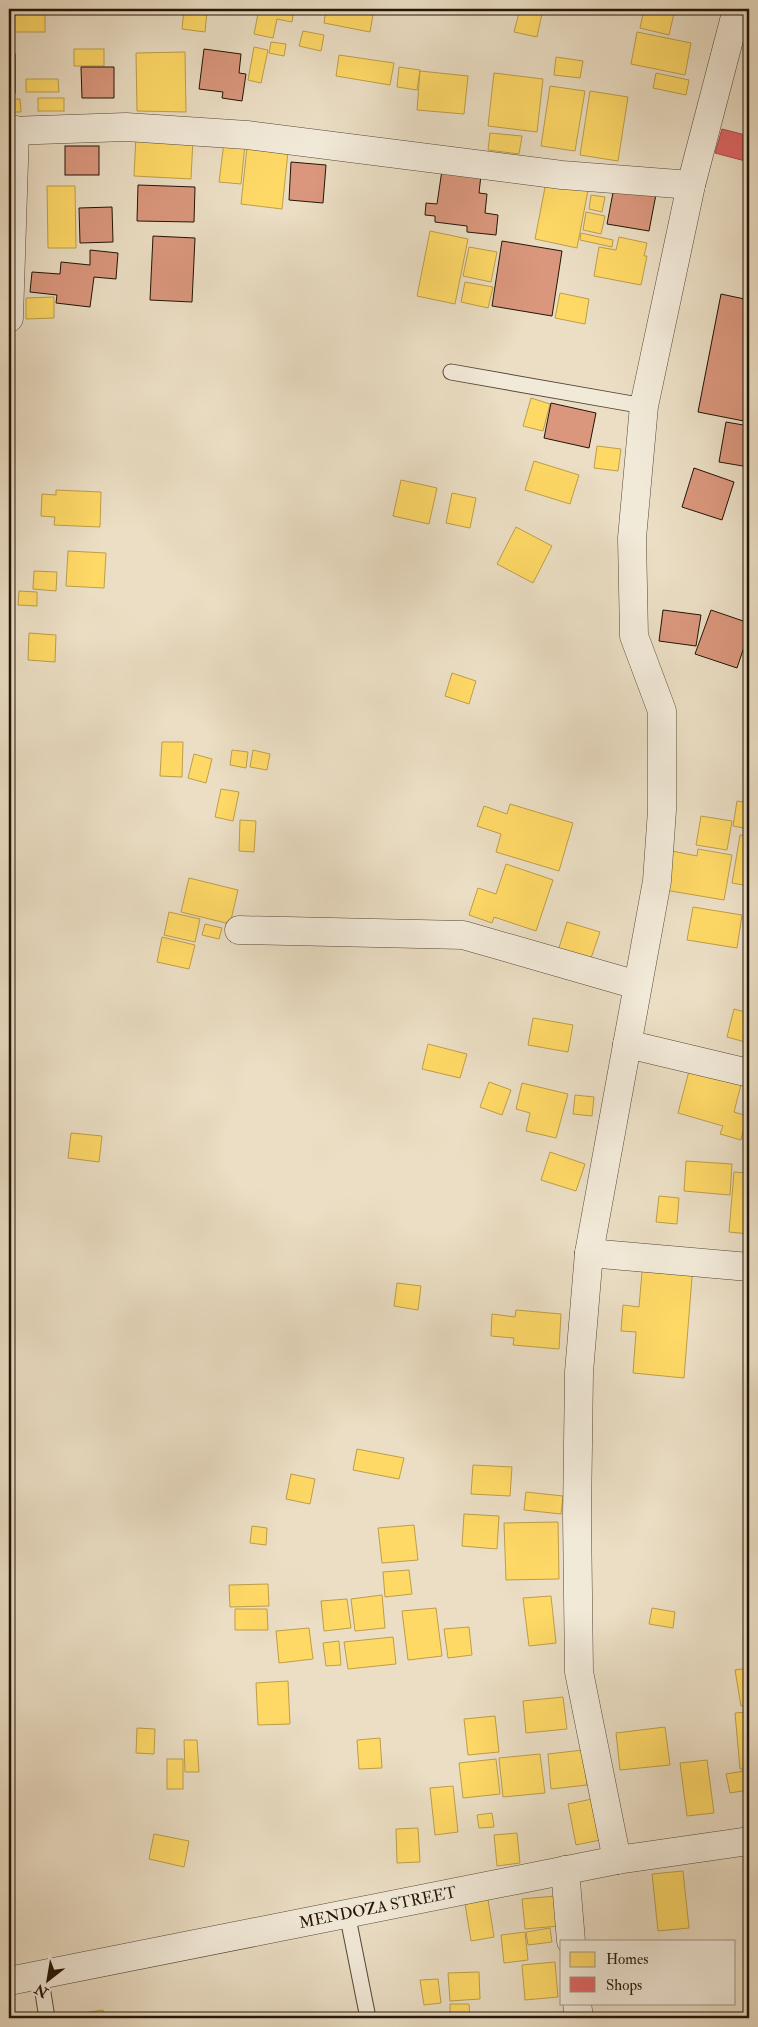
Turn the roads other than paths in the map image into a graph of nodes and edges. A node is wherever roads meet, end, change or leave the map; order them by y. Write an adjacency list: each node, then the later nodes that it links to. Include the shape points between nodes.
1 (737, 9): 3 (street)
2 (12, 130): 3 (street, via 126,127 247,134 562,175); 4 (street)
3 (691, 185): 6 (street)
4 (9, 318)
5 (451, 372): 6 (lane)
6 (644, 406): 8 (street, via 632,538 634,636 662,711 662,810 657,881)
7 (239, 930): 8 (street, via 463,935)
8 (637, 985): 9 (street)
9 (627, 1044): 10 (street); 11 (street)
10 (749, 1073)
11 (589, 1253): 12 (street); 14 (street, via 579,1372 579,1672)
12 (749, 1267)
13 (749, 1841): 14 (street, MENDOZA STREET)
14 (617, 1860): 15 (street, MENDOZA STREET)
15 (565, 1870): 16 (street, MENDOZA STREET); 17 (street)
16 (347, 1913): 18 (street, MENDOZA STREET); 22 (lane)
17 (572, 1940)
18 (40, 1974): 19 (street, MENDOZA STREET); 21 (lane)
19 (9, 1981)
20 (578, 2004): 23 (street)
21 (47, 2018)
22 (368, 2018)
23 (579, 2018)

